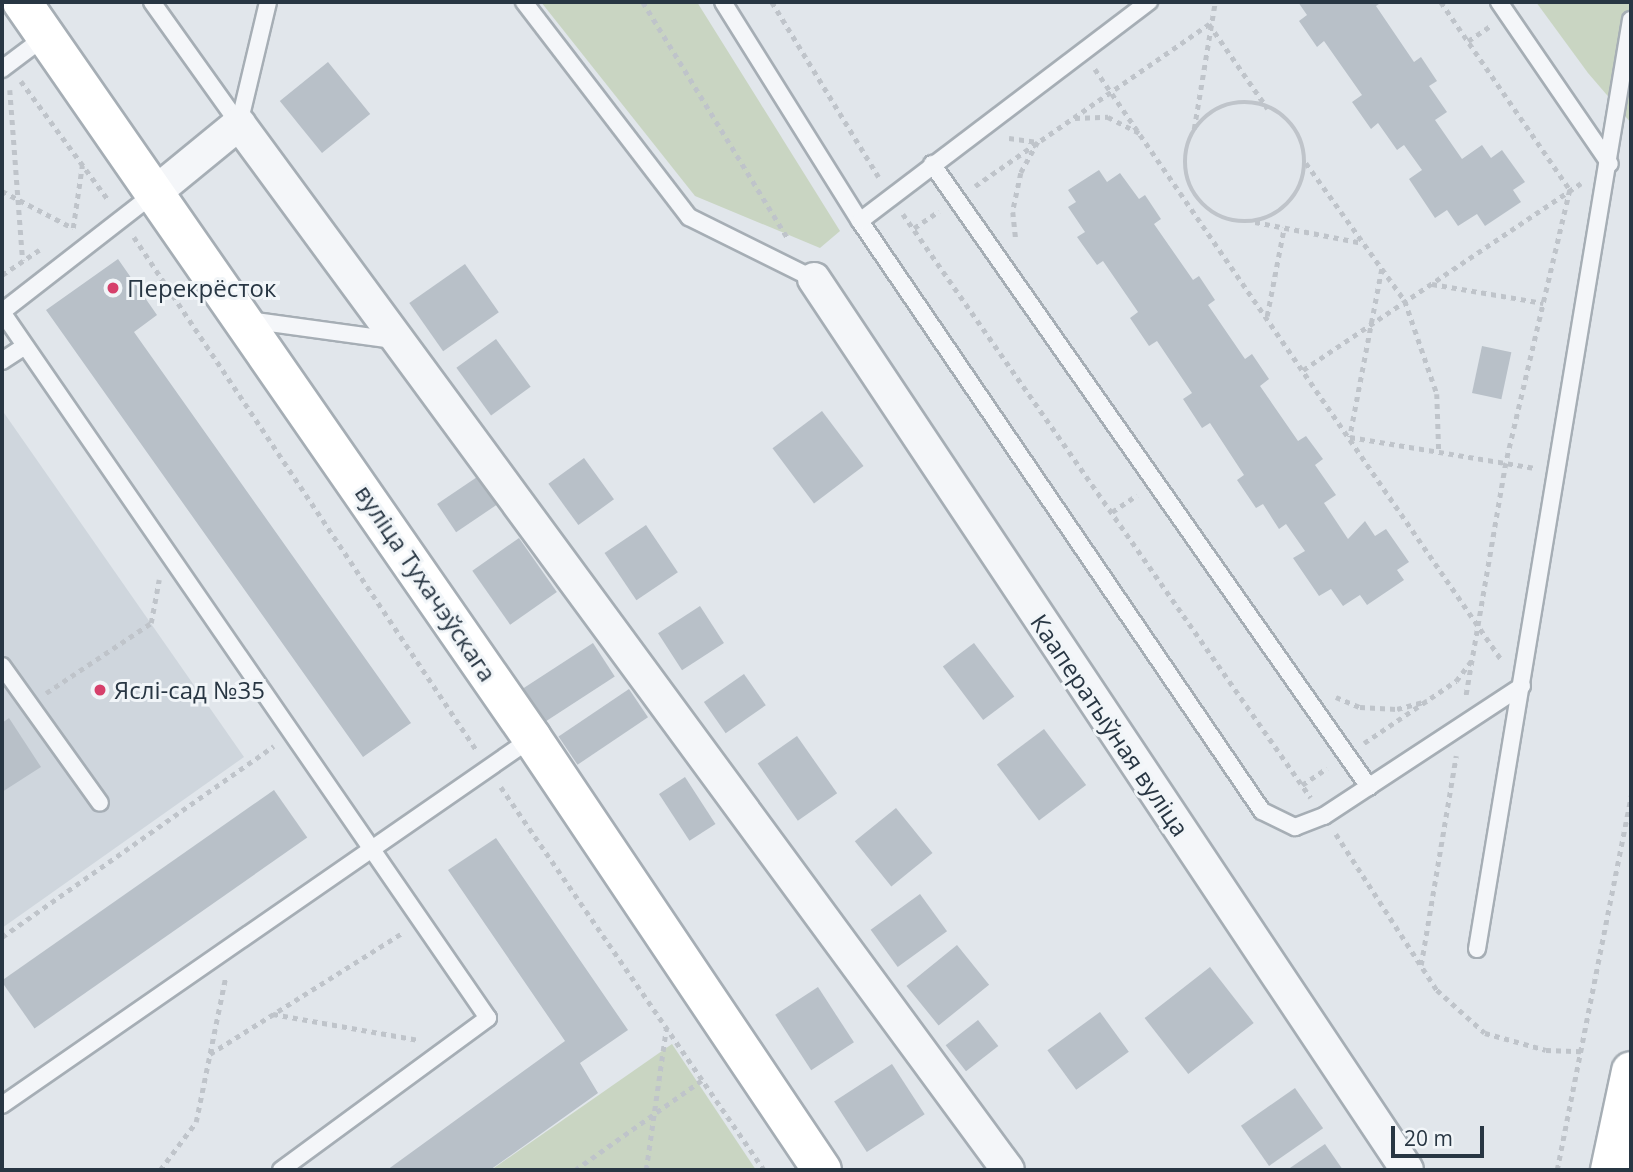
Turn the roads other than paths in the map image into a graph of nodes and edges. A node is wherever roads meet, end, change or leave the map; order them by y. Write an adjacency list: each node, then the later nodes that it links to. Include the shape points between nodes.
1 (22, 2): 9 (street, вуліца Тухачэўскага)
2 (152, 2): 11 (lane)
3 (268, 2): 11 (lane)
4 (524, 2): 16 (lane, via 689,217)
5 (723, 2): 15 (lane)
6 (1149, 2): 12 (lane)
7 (1499, 2): 13 (lane)
8 (1631, 20): 13 (lane)
9 (46, 36): 10 (lane); 14 (street, вуліца Тухачэўскага)
10 (5, 67)
11 (239, 124): 14 (street); 18 (street)
12 (932, 164): 15 (lane); 24 (lane)
13 (1610, 164): 22 (lane)
14 (157, 191): 17 (street, вуліца Тухачэўскага); 19 (lane, via 2,312)
15 (860, 221): 24 (lane, via 1262,811 1294,827 1324,816)
16 (814, 279): 33 (street, Кааператыўная вуліца)
17 (245, 320): 18 (lane); 23 (street, вуліца Тухачэўскага)
18 (394, 340): 32 (street)
19 (25, 346): 20 (lane); 26 (lane)
20 (2, 361)
21 (2, 666): 25 (lane)
22 (1522, 686): 24 (lane); 27 (lane)
23 (532, 738): 26 (lane); 31 (street, вуліца Тухачэўскага)
24 (1369, 787)
25 (100, 803)
26 (370, 848): 29 (lane); 30 (lane, via 488,1018)
27 (1477, 949)
28 (1631, 1071): 34 (street)
29 (2, 1105)
30 (281, 1170)
31 (822, 1170)
32 (1008, 1170)
33 (1407, 1170)
34 (1610, 1170)

